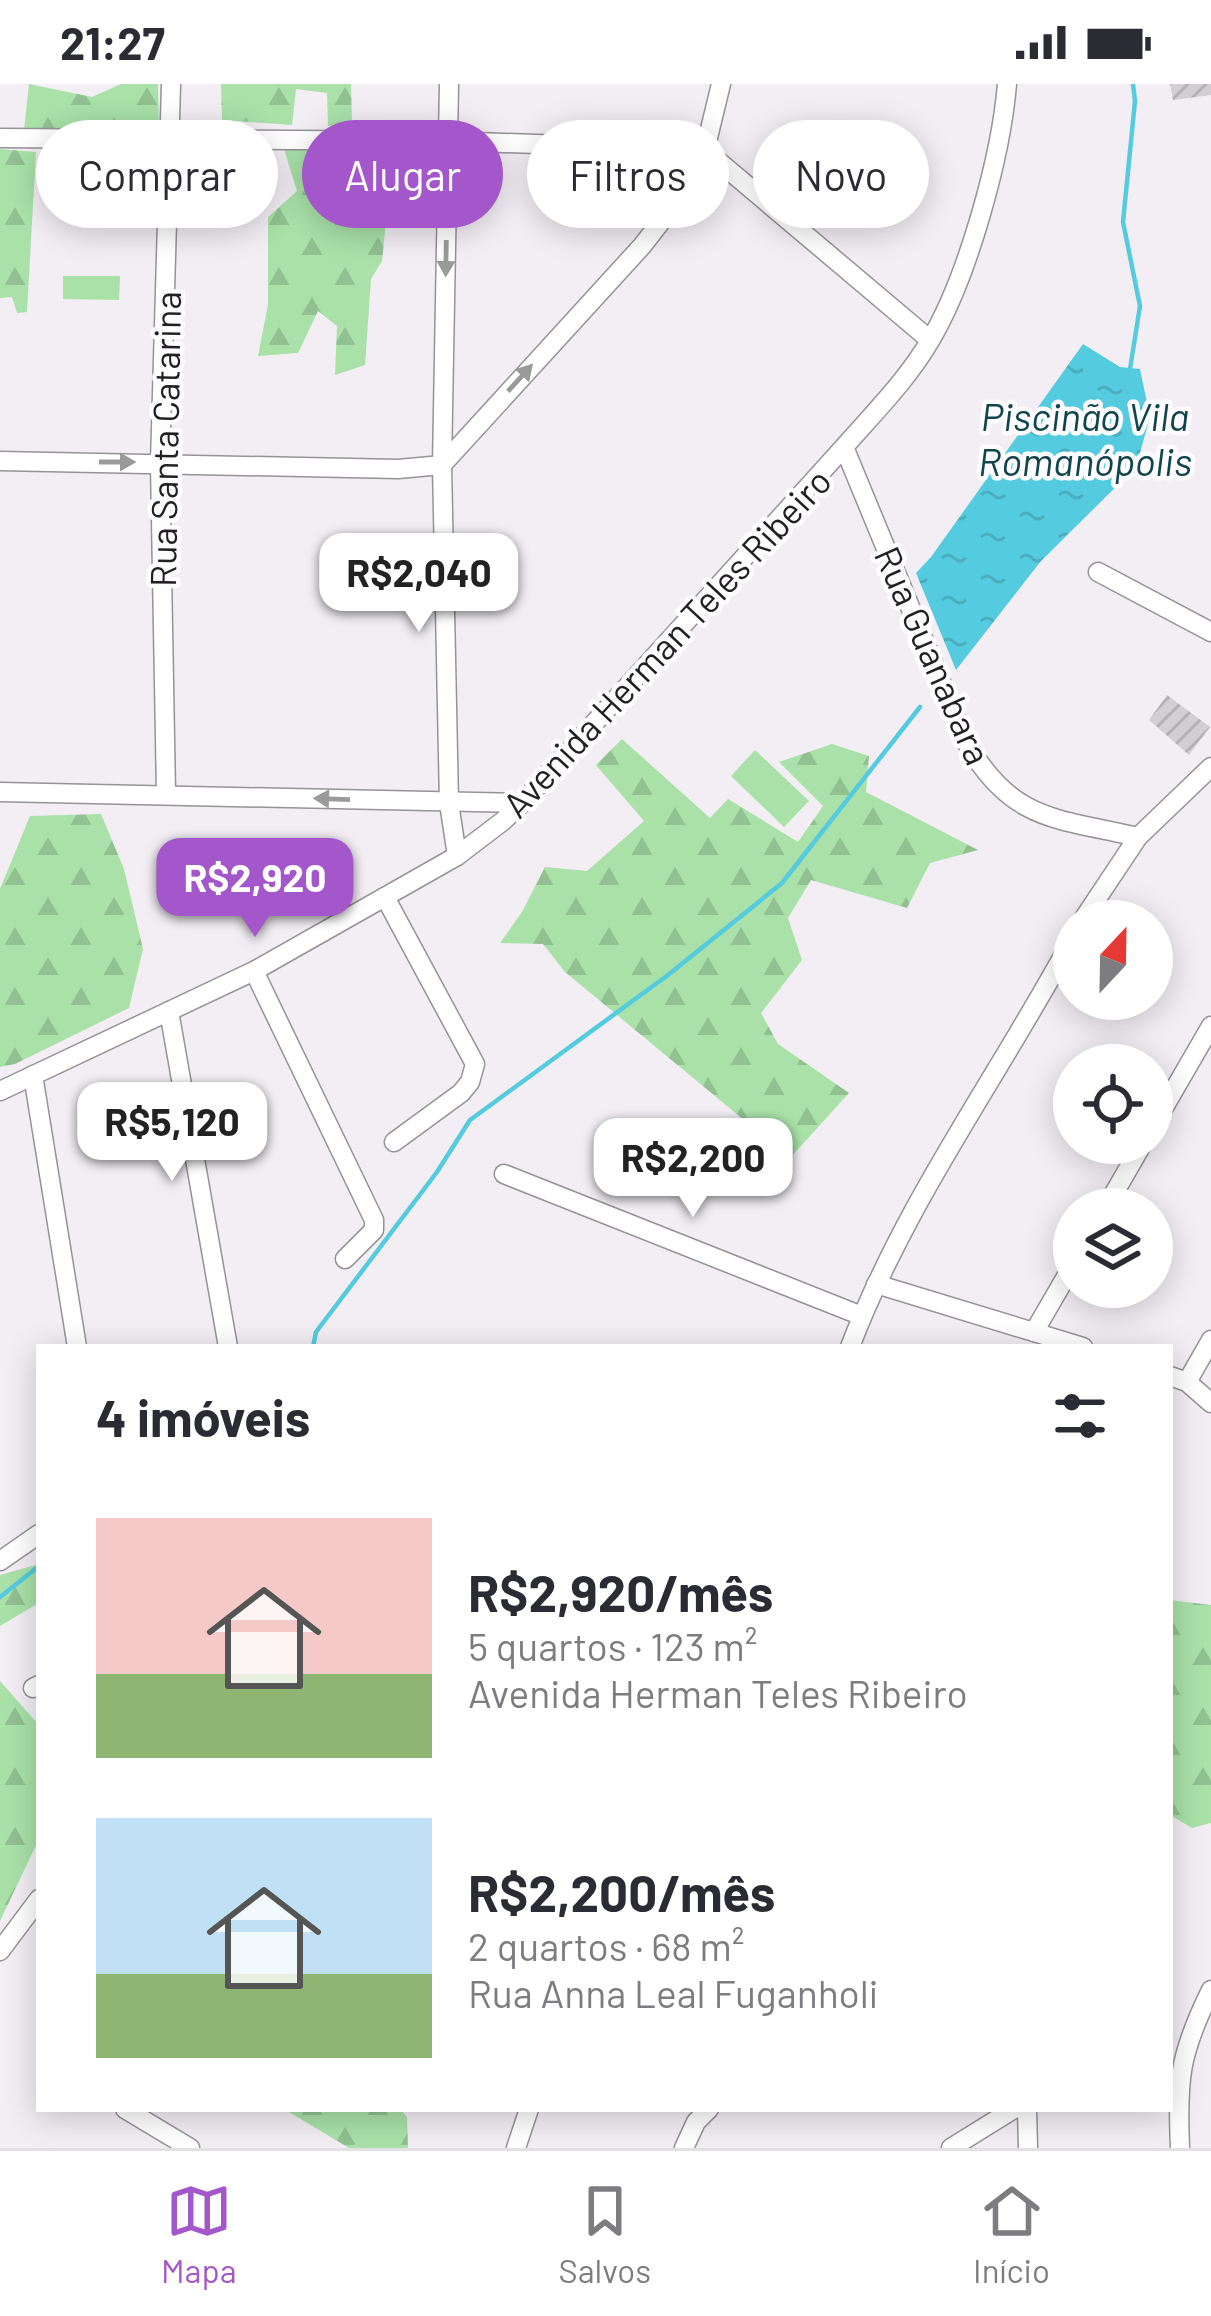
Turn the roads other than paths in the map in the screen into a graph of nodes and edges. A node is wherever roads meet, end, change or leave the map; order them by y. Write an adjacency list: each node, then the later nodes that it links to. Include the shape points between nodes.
1 (170, 84): 5 (street, Rua Santa Catarina)
2 (449, 84): 6 (street)
3 (722, 84): 7 (street)
4 (1007, 84): 14 (street, Avenida Herman Teles Ribeiro, via 970,246)
5 (170, 120)
6 (449, 120)
7 (713, 120)
8 (0, 138): 9 (street)
9 (36, 138)
10 (729, 169): 14 (street)
11 (167, 228): 19 (street, Rua Santa Catarina)
12 (447, 228): 15 (street, one-way to 15)
13 (656, 228): 16 (street, one-way to 13)
14 (930, 340): 17 (street, Avenida Herman Teles Ribeiro)
15 (442, 417): 16 (street); 20 (street)
16 (485, 417): 20 (street)
17 (844, 448): 27 (street, Avenida Herman Teles Ribeiro); 28 (street, Rua Guanabara, via 965,740 990,780 1046,816)
18 (0, 461): 19 (street, one-way to 19)
19 (160, 463): 20 (street); 25 (street, Rua Santa Catarina)
20 (442, 465): 26 (street)
21 (1098, 572): 22 (street)
22 (1211, 632)
23 (1211, 767): 28 (street)
24 (0, 792): 25 (street)
25 (166, 794): 26 (street, one-way to 25)
26 (449, 803): 27 (street); 29 (street)
27 (523, 803): 29 (street, Avenida Herman Teles Ribeiro)
28 (1138, 837): 31 (street)
29 (457, 856): 30 (street, Avenida Herman Teles Ribeiro)
30 (385, 897): 32 (street, Avenida Herman Teles Ribeiro); 39 (street, via 475,1064 461,1093)
31 (1096, 900)
32 (254, 971): 34 (street, Avenida Herman Teles Ribeiro); 41 (street, via 374,1220)
33 (1053, 974): 42 (street)
34 (170, 1011): 36 (street, Avenida Herman Teles Ribeiro); 48 (street)
35 (1211, 1026): 38 (street)
36 (33, 1075): 37 (street, Avenida Herman Teles Ribeiro); 47 (street)
37 (0, 1091)
38 (1173, 1092)
39 (394, 1142)
40 (504, 1174): 44 (street)
41 (345, 1259)
42 (876, 1284): 44 (street); 45 (street)
43 (1053, 1299): 45 (street)
44 (862, 1316): 49 (street)
45 (1034, 1332): 50 (street)
46 (1211, 1340): 51 (street)
47 (77, 1344)
48 (226, 1344)
49 (851, 1344)
50 (1073, 1344)
51 (1179, 1379): 52 (street)
52 (1211, 1403)
53 (36, 1536): 54 (street)
54 (0, 1562)
55 (36, 1903): 56 (street)
56 (0, 1952)
57 (1211, 1990): 68 (street, via 1182,2061)
58 (130, 2112): 63 (street)
59 (528, 2112): 64 (street)
60 (706, 2112): 65 (street)
61 (1009, 2112): 66 (street)
62 (1027, 2112): 67 (street)
63 (190, 2148)
64 (516, 2148)
65 (683, 2148)
66 (951, 2148)
67 (1028, 2148)
68 (1180, 2148)

